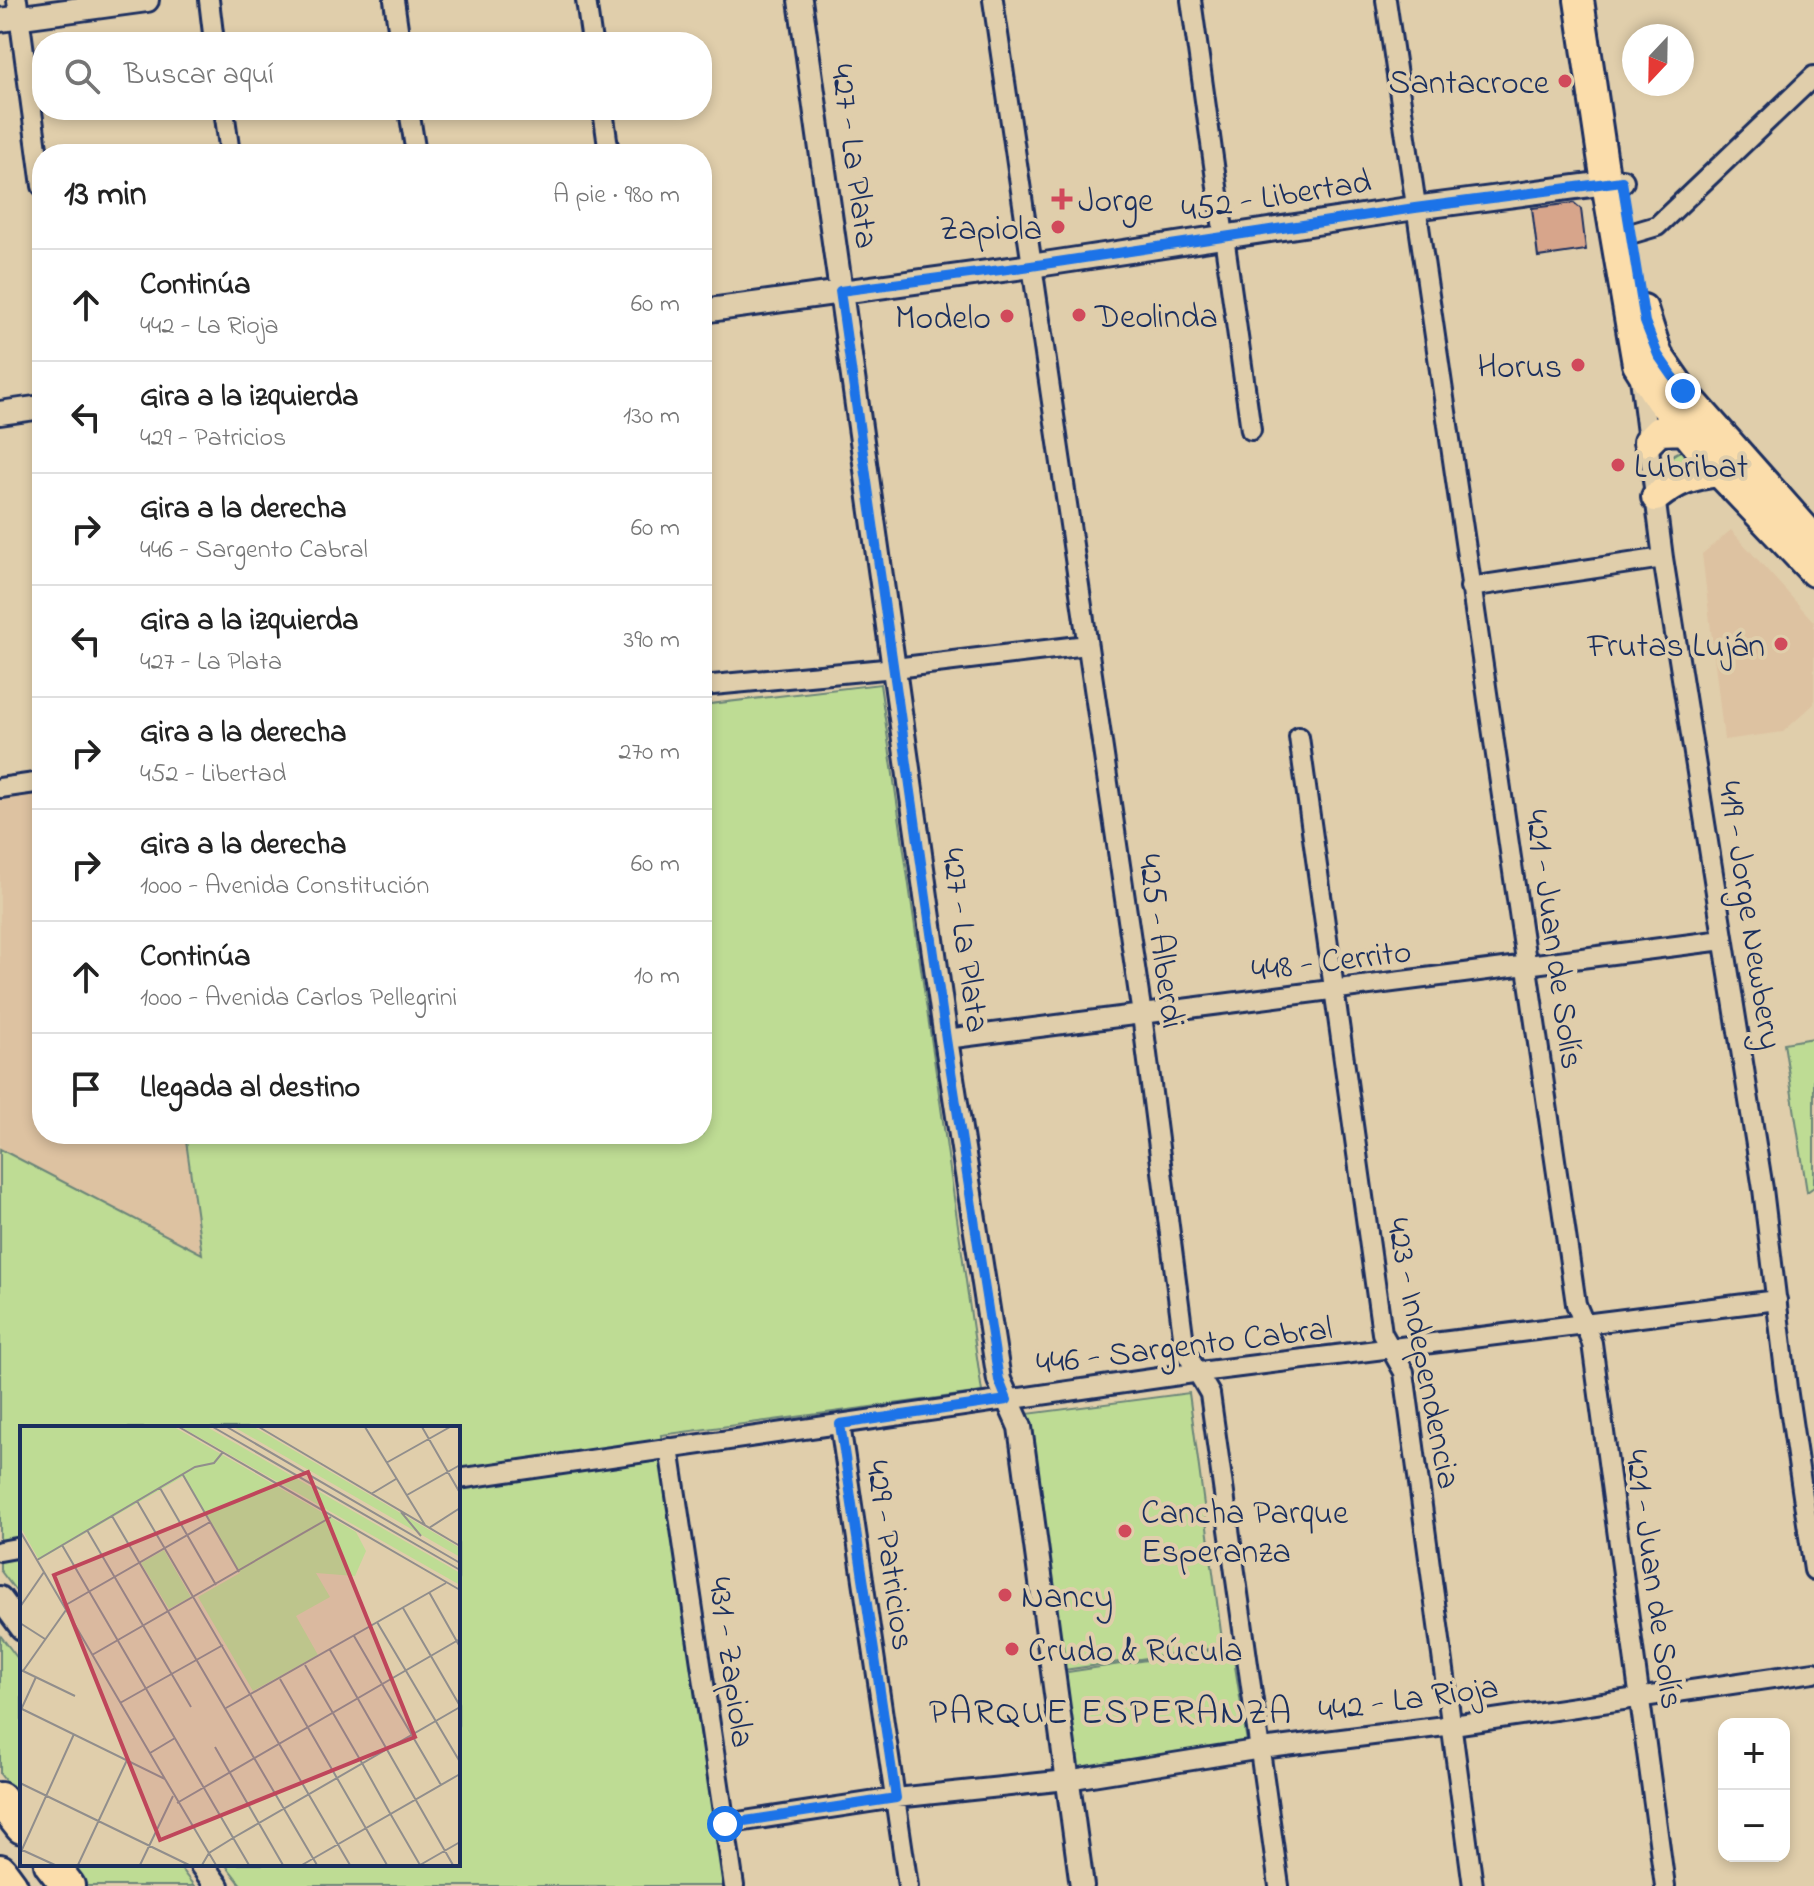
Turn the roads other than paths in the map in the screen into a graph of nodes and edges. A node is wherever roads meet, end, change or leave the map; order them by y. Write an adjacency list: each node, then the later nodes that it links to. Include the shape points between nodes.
1 (147, 0): 11 (street)
2 (209, 0): 12 (street)
3 (394, 0): 13 (street)
4 (586, 0): 14 (street)
5 (800, 0): 28 (street, 427 - La Plata)
6 (993, 0): 27 (street, 425 - Alberdi)
7 (1191, 0): 26 (street)
8 (1386, 0): 24 (street, 421 - Juan de Solís)
9 (1579, 0): 23 (main road)
10 (1597, 0): 23 (main road)
11 (12, 12): 19 (street)
12 (213, 32)
13 (399, 32)
14 (591, 32)
15 (1814, 76): 25 (street)
16 (225, 120): 20 (street)
17 (411, 120): 21 (street)
18 (604, 120): 22 (street)
19 (35, 144)
20 (229, 144)
21 (414, 144)
22 (608, 144)
23 (1614, 182): 24 (street, 452 - Libertad); 25 (main road); 30 (main road)
24 (1415, 208): 26 (street, 452 - Libertad); 41 (street, 421 - Juan de Solís)
25 (1644, 230): 30 (main road)
26 (1224, 236): 27 (street, 452 - Libertad); 33 (street)
27 (1031, 266): 28 (street, 452 - Libertad); 42 (street, 425 - Alberdi)
28 (840, 291): 29 (street, 452 - Libertad); 43 (street, 427 - La Plata)
29 (712, 310)
30 (1648, 360): 34 (main road, via 1659,399); 35 (street, 419 - Jorge Newbery); 38 (main road, via 1683,391)
31 (32, 408): 32 (street)
32 (0, 413)
33 (1251, 430)
34 (1685, 430): 35 (main road, via 1659,431); 36 (main road)
35 (1648, 442): 37 (street, 419 - Jorge Newbery)
36 (1719, 472): 37 (main road, via 1676,481); 40 (main road)
37 (1656, 497): 39 (street, 419 - Jorge Newbery)
38 (1814, 539)
39 (1663, 558): 41 (street); 48 (street, 419 - Jorge Newbery)
40 (1814, 572)
41 (1470, 587): 49 (street, 421 - Juan de Solís)
42 (1087, 645): 43 (street); 51 (street, 425 - Alberdi)
43 (895, 668): 44 (street); 52 (street, 427 - La Plata)
44 (712, 685)
45 (1299, 737): 50 (street, 423 - Independencia)
46 (32, 783): 47 (street)
47 (0, 788)
48 (1723, 940): 49 (street, 448 - Cerrito); 53 (street, 419 - Jorge Newbery)
49 (1529, 965): 50 (street, 448 - Cerrito); 54 (street, 421 - Juan de Solís, via 1576,1304)
50 (1335, 991): 51 (street, 448 - Cerrito); 55 (street, 423 - Independencia, via 1382,1333)
51 (1142, 1015): 52 (street, 448 - Cerrito); 56 (street, 425 - Alberdi, via 1185,1351)
52 (946, 1039): 57 (street, 427 - La Plata, via 999,1380)
53 (1777, 1300): 54 (street, 446 - Sargento Cabral); 63 (street, 419 - Jorge Newbery)
54 (1584, 1323): 55 (street, 446 - Sargento Cabral); 67 (street, 421 - Juan de Solís, via 1592,1343)
55 (1392, 1350): 56 (street, 446 - Sargento Cabral); 68 (street, 423 - Independencia, via 1404,1372)
56 (1200, 1372): 57 (street, 446 - Sargento Cabral); 69 (street, 425 - Alberdi, via 1210,1394)
57 (1007, 1400): 58 (street, 446 - Sargento Cabral); 70 (street, 427 - La Plata, via 1020,1427)
58 (840, 1424): 59 (street, 446 - Sargento Cabral); 71 (street, 429 - Patricios)
59 (669, 1448): 60 (street, 446 - Sargento Cabral); 74 (street, 431 - Zapiola)
60 (460, 1479)
61 (20, 1547): 62 (street)
62 (0, 1551)
63 (1814, 1570)
64 (0, 1598): 65 (street)
65 (20, 1625)
66 (1814, 1672): 67 (street, 442 - La Rioja)
67 (1640, 1697): 68 (street, 442 - La Rioja); 86 (street, 421 - Juan de Solís)
68 (1453, 1725): 69 (street, 442 - La Rioja); 85 (street, 423 - Independencia)
69 (1261, 1749): 70 (street, 442 - La Rioja); 84 (street, 425 - Alberdi)
70 (1067, 1780): 71 (street, 442 - La Rioja); 83 (street, 427 - La Plata)
71 (896, 1798): 74 (street, 442 - La Rioja); 82 (street, 429 - Patricios)
72 (0, 1799): 73 (highway)
73 (20, 1824)
74 (725, 1824): 81 (street, 431 - Zapiola)
75 (53, 1866): 79 (highway)
76 (202, 1866): 80 (street)
77 (0, 1871): 78 (highway)
78 (11, 1886)
79 (68, 1886)
80 (217, 1886)
81 (734, 1886)
82 (908, 1886)
83 (1082, 1886)
84 (1279, 1886)
85 (1473, 1886)
86 (1665, 1886)

